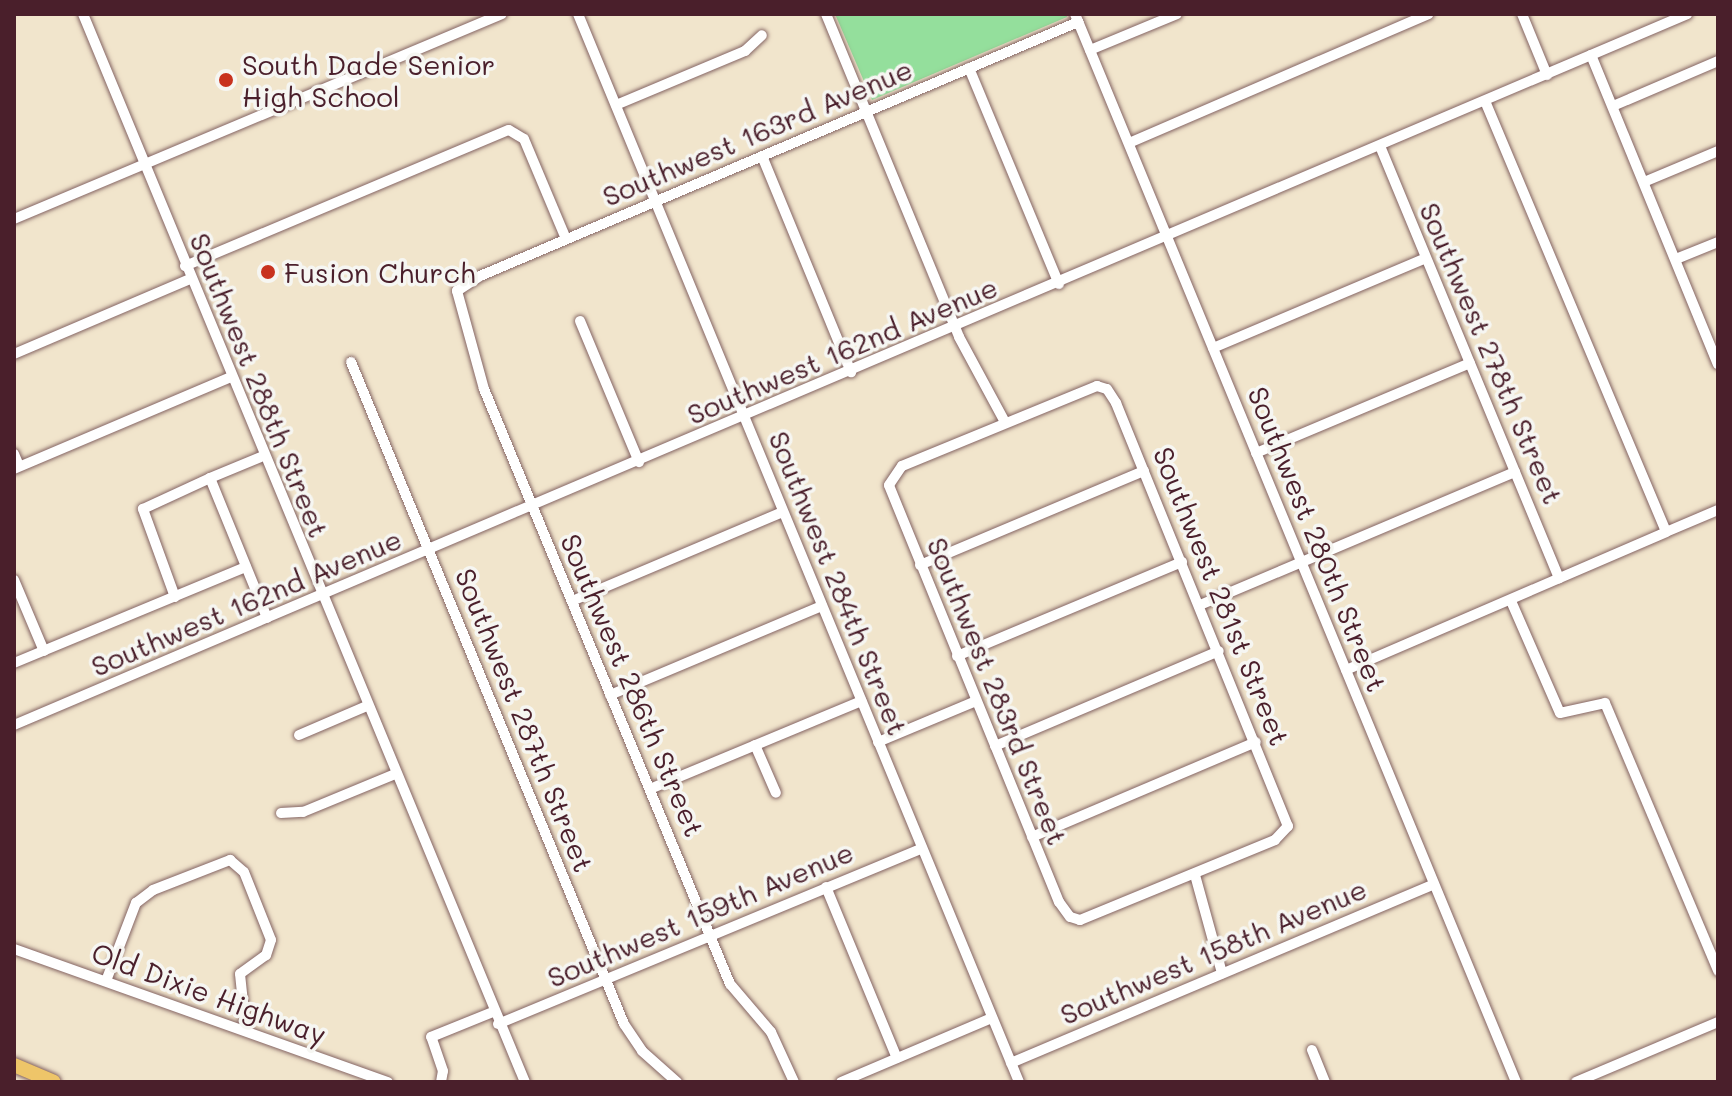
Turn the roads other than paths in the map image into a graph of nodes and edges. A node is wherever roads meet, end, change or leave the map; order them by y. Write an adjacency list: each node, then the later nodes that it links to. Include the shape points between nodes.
1 (83, 14): 24 (street, Southwest 288th Street)
2 (502, 14): 24 (street)
3 (578, 14): 17 (street, Southwest 284th Street)
4 (826, 14): 19 (street)
5 (1177, 14): 11 (street)
6 (1428, 14): 20 (street)
7 (1522, 14): 15 (street)
8 (1687, 14): 12 (street, Southwest 162nd Avenue)
9 (1077, 18): 11 (street, Southwest 280th Street); 14 (street, Southwest 163rd Avenue)
10 (762, 35): 17 (street, via 745,51)
11 (1090, 50): 20 (street, Southwest 280th Street)
12 (1591, 55): 15 (street, Southwest 162nd Avenue); 18 (street)
13 (1718, 61): 18 (street)
14 (969, 68): 19 (street, Southwest 163rd Avenue); 35 (street)
15 (1547, 75): 16 (street, Southwest 162nd Avenue)
16 (1485, 101): 21 (street, Southwest 162nd Avenue); 60 (street)
17 (616, 105): 26 (street, Southwest 284th Street)
18 (1613, 106): 25 (street)
19 (866, 112): 23 (street, Southwest 163rd Avenue); 38 (street)
20 (1129, 143): 28 (street, Southwest 280th Street)
21 (1380, 146): 28 (street, Southwest 162nd Avenue); 31 (street, Southwest 278th Street)
22 (1718, 151): 25 (street)
23 (762, 156): 26 (street, Southwest 163rd Avenue); 45 (street)
24 (144, 165): 27 (street); 33 (street, Southwest 288th Street)
25 (1644, 182): 32 (street)
26 (655, 202): 29 (street, Southwest 163rd Avenue); 47 (street, Southwest 284th Street)
27 (14, 219)
28 (1168, 237): 35 (street, Southwest 162nd Avenue); 40 (street, Southwest 280th Street)
29 (566, 239): 33 (street, via 524,139 514,130); 36 (street, Southwest 163rd Avenue)
30 (1718, 242): 32 (street)
31 (1426, 258): 40 (street); 43 (street, Southwest 278th Street)
32 (1676, 259): 39 (street)
33 (185, 266): 34 (street, Southwest 288th Street)
34 (190, 279): 41 (street); 46 (street, Southwest 288th Street)
35 (1059, 284): 38 (street, Southwest 162nd Avenue)
36 (457, 291): 57 (street, Southwest 286th Street, via 479,378)
37 (580, 321): 52 (street)
38 (956, 328): 45 (street, Southwest 162nd Avenue); 48 (street)
39 (1713, 335): 44 (street)
40 (1213, 348): 49 (street, Southwest 280th Street)
41 (14, 354)
42 (351, 362): 61 (street, Southwest 287th Street)
43 (1470, 363): 49 (street); 55 (street, Southwest 278th Street)
44 (1718, 364)
45 (851, 372): 47 (street, Southwest 162nd Avenue)
46 (231, 377): 51 (street, Southwest 288th Street); 53 (street)
47 (744, 418): 52 (street, Southwest 162nd Avenue); 59 (street, Southwest 284th Street)
48 (1005, 422): 54 (street, Southwest 281st Street, via 1102,386 1116,403); 64 (street, Southwest 283rd Street, via 891,475 891,494)
49 (1256, 453): 63 (street, Southwest 280th Street)
50 (14, 454): 53 (street)
51 (263, 456): 56 (street); 68 (street, Southwest 288th Street)
52 (639, 462): 57 (street, Southwest 162nd Avenue)
53 (16, 468)
54 (1144, 471): 62 (street, Southwest 281st Street); 64 (street)
55 (1515, 472): 63 (street); 66 (street, Southwest 278th Street)
56 (210, 478): 65 (street); 69 (street, via 143,509)
57 (533, 507): 61 (street, Southwest 162nd Avenue); 70 (street, Southwest 286th Street)
58 (1718, 510): 60 (street)
59 (783, 512): 70 (street); 73 (street, Southwest 284th Street)
60 (1666, 532): 66 (street)
61 (429, 551): 68 (street, Southwest 162nd Avenue); 103 (street, Southwest 287th Street)
62 (1182, 562): 72 (street, Southwest 281st Street); 77 (street)
63 (1302, 562): 72 (street); 79 (street, Southwest 280th Street)
64 (920, 565): 77 (street, Southwest 283rd Street)
65 (246, 567): 69 (street); 74 (street)
66 (1559, 578): 71 (street)
67 (14, 580): 75 (street)
68 (321, 596): 74 (street, Southwest 162nd Avenue); 83 (street, Southwest 288th Street)
69 (175, 597): 75 (street)
70 (572, 601): 80 (street, Southwest 286th Street)
71 (1511, 601): 79 (street); 101 (street, via 1560,713 1605,703)
72 (1200, 605): 76 (street, Southwest 281st Street)
73 (822, 606): 80 (street); 81 (street, Southwest 284th Street)
74 (267, 618): 84 (street, Southwest 162nd Avenue)
75 (44, 651): 78 (street)
76 (1219, 651): 87 (street, Southwest 281st Street); 89 (street)
77 (957, 656): 82 (street, Southwest 283rd Street)
78 (14, 663)
79 (1346, 670): 97 (street, Southwest 280th Street)
80 (610, 695): 91 (street, Southwest 286th Street)
81 (861, 701): 86 (street, Southwest 284th Street); 88 (street)
82 (976, 701): 86 (street); 89 (street, Southwest 283rd Street)
83 (367, 706): 85 (street); 90 (street, Southwest 288th Street)
84 (14, 725)
85 (299, 735)
86 (878, 742): 95 (street, Southwest 284th Street)
87 (1256, 742): 94 (street); 96 (street, Southwest 281st Street, via 1288,829 1275,840)
88 (755, 745): 91 (street); 92 (street)
89 (995, 746): 94 (street, Southwest 283rd Street)
90 (395, 774): 93 (street, via 303,812); 105 (street, Southwest 288th Street)
91 (650, 789): 99 (street, Southwest 286th Street)
92 (776, 793)
93 (281, 813)
94 (1032, 837): 96 (street, Southwest 283rd Street, via 1059,902 1074,920 1091,918)
95 (922, 848): 98 (street, Southwest 159th Avenue); 106 (street, Southwest 284th Street)
96 (1195, 875): 102 (street)
97 (1434, 884): 102 (street, Southwest 158th Avenue); 123 (street, Southwest 280th Street)
98 (826, 887): 99 (street, Southwest 159th Avenue); 111 (street)
99 (710, 936): 103 (street, Southwest 159th Avenue); 119 (street, Southwest 286th Street, via 735,994 771,1032)
100 (14, 949): 104 (street, Old Dixie Highway)
101 (1718, 971)
102 (1222, 973): 112 (street, Southwest 158th Avenue)
103 (605, 978): 108 (street, Southwest 159th Avenue); 118 (street, Southwest 287th Street, via 629,1033)
104 (106, 981): 109 (street, Old Dixie Highway); 109 (street, via 136,903 220,862 236,863 271,940 266,955 240,974)
105 (493, 1012): 108 (street, Southwest 288th Street); 116 (street, via 431,1037 443,1071)
106 (992, 1018): 111 (street); 112 (street, Southwest 284th Street)
107 (1718, 1022): 124 (street)
108 (498, 1024): 117 (street, Southwest 288th Street)
109 (246, 1031): 115 (street, Old Dixie Highway)
110 (1312, 1050): 122 (street)
111 (897, 1058): 120 (street)
112 (1011, 1063): 121 (street, Southwest 284th Street)
113 (14, 1065): 114 (highway)
114 (54, 1082)
115 (388, 1082)
116 (441, 1082)
117 (525, 1082)
118 (677, 1082)
119 (794, 1082)
120 (841, 1082)
121 (1019, 1082)
122 (1325, 1082)
123 (1516, 1082)
124 (1576, 1082)

